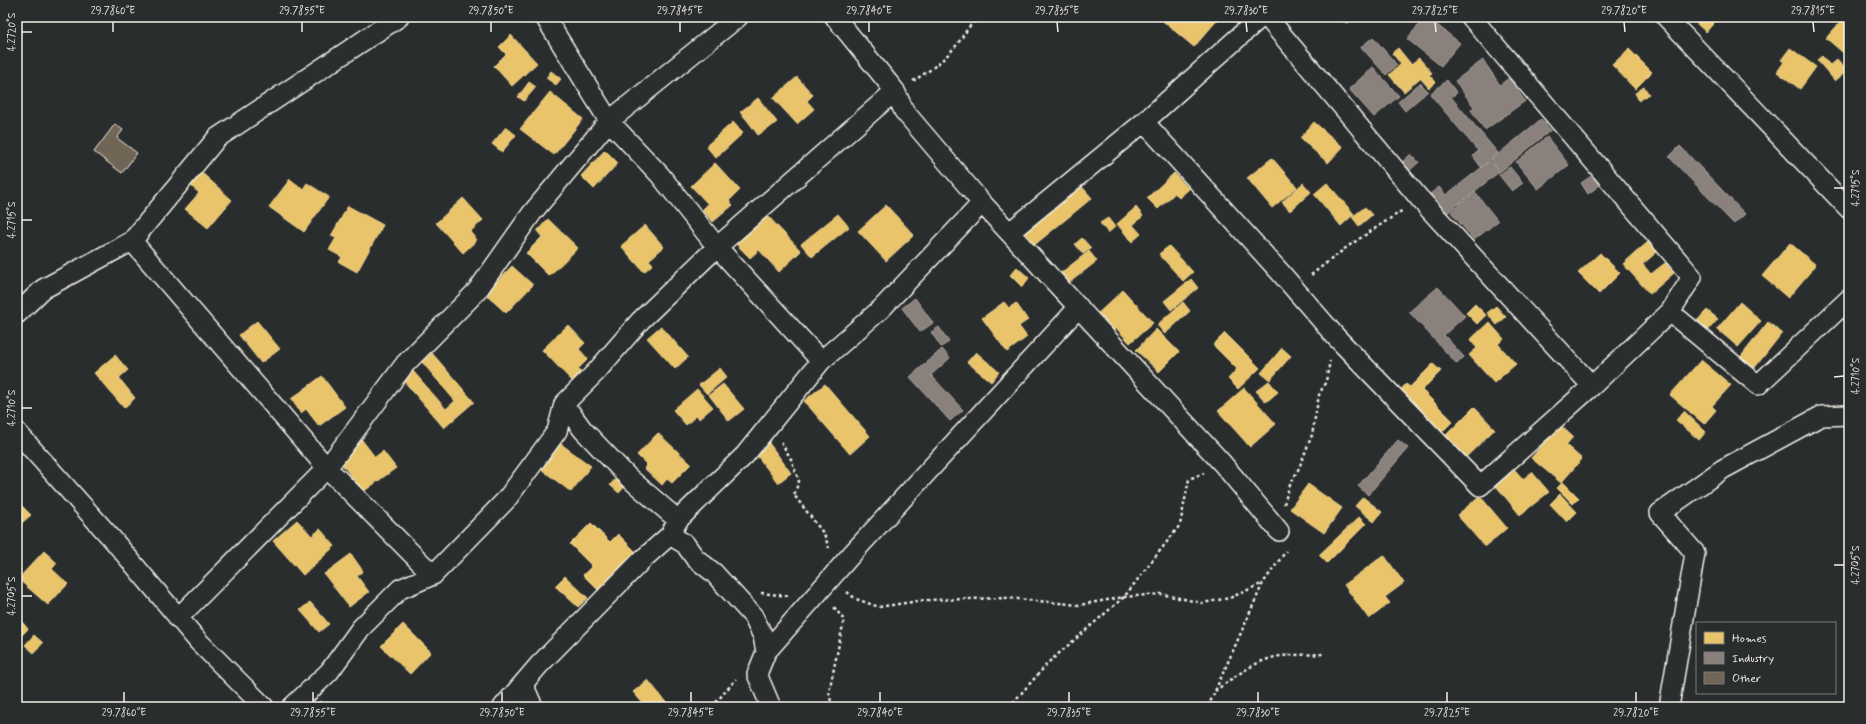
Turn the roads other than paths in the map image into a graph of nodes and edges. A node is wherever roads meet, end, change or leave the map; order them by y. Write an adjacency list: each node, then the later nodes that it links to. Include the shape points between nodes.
1 (399, 17): 15 (street, via 217,138)
2 (545, 17): 10 (street)
3 (738, 17): 10 (street)
4 (835, 17): 9 (street)
5 (1261, 17): 11 (street)
6 (1267, 17): 22 (street, via 1420,199)
7 (1471, 17): 19 (street, via 1692,277)
8 (1666, 17): 13 (street)
9 (895, 91): 12 (street, via 904,111); 16 (street)
10 (609, 121): 16 (street, via 660,175); 26 (street, via 532,213 478,291 405,364)
11 (1144, 122): 14 (street); 22 (street, via 1336,338 1480,486)
12 (982, 202): 14 (street); 21 (street, via 881,309)
13 (1849, 209)
14 (1010, 232): 18 (street)
15 (132, 241): 20 (street, via 43,288); 26 (street)
16 (718, 247): 21 (street); 23 (street, via 640,321)
17 (1849, 299): 19 (street, via 1758,385)
18 (1079, 307): 28 (street, via 1222,463); 31 (street)
19 (1670, 312): 22 (street)
20 (17, 314)
21 (821, 361): 27 (street, via 745,455)
22 (1592, 386)
23 (564, 404): 27 (street, via 584,430); 29 (street, via 557,431 530,469 506,500)
24 (1849, 415): 38 (street, via 1821,416 1723,468 1660,513 1694,553)
25 (17, 432): 30 (street, via 114,541)
26 (327, 468): 29 (street); 30 (street)
27 (674, 528): 31 (street, via 695,558 714,574 753,616 763,636); 32 (street)
28 (1279, 531)
29 (433, 575): 34 (street, via 400,589 361,628 329,672)
30 (178, 618): 33 (street)
31 (766, 652): 37 (street, via 757,674)
32 (523, 684): 35 (street); 36 (street)
33 (264, 707)
34 (292, 707)
35 (503, 707)
36 (533, 707)
37 (771, 707)
38 (1669, 707)

